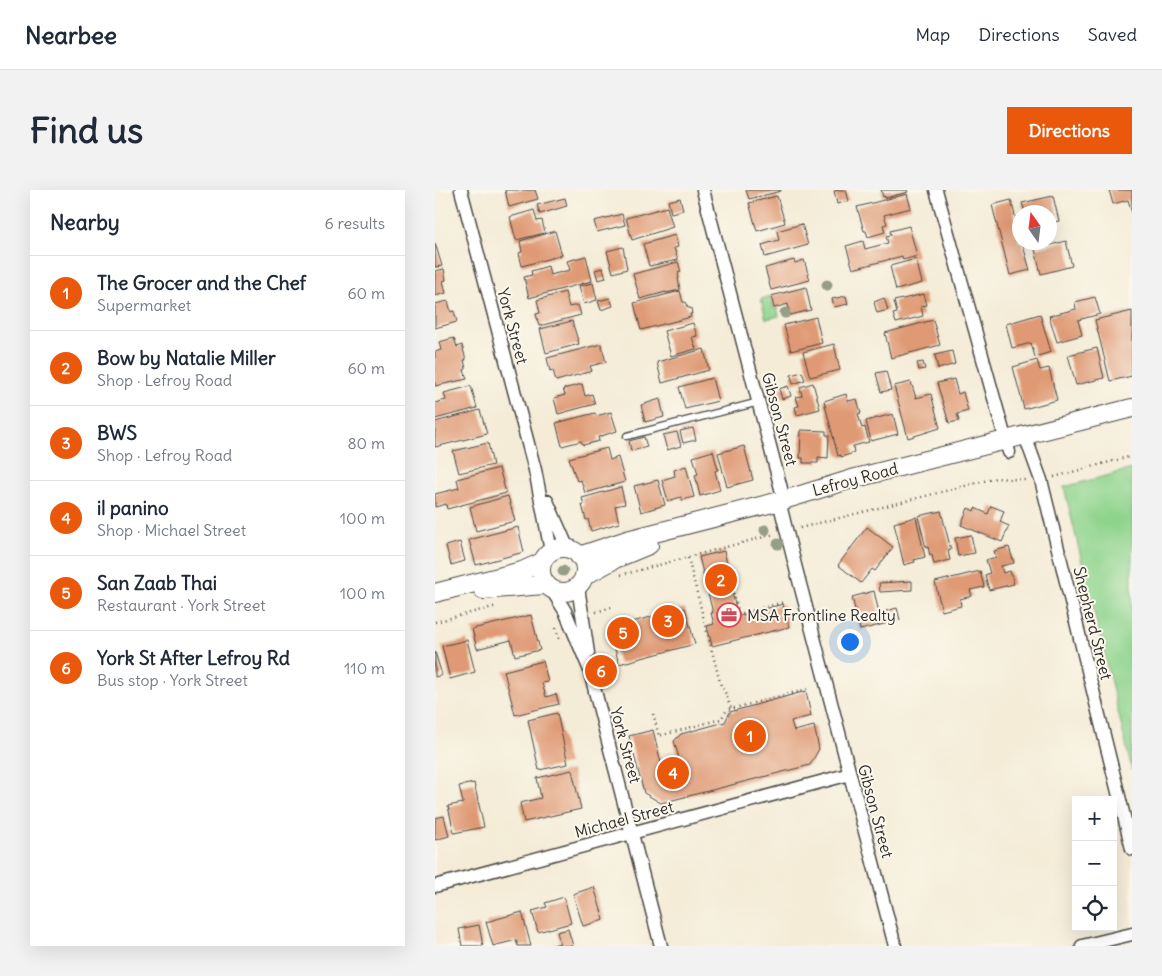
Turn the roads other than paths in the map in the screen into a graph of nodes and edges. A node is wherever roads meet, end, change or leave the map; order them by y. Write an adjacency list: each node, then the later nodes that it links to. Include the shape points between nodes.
1 (461, 190): 11 (street, York Street)
2 (703, 190): 4 (street, Gibson Street)
3 (936, 190): 9 (street)
4 (759, 402): 7 (lane); 10 (street, Gibson Street)
5 (1132, 408): 8 (street, Lefroy Road)
6 (1132, 420): 8 (street, Lefroy Road)
7 (627, 436)
8 (1027, 441): 9 (street, Lefroy Road); 19 (street, Shepherd Street, via 1041,480)
9 (1008, 446): 10 (street, Lefroy Road)
10 (783, 504): 11 (street, Lefroy Road); 12 (street, Lefroy Road, via 635,550); 17 (street, Gibson Street)
11 (560, 554): 12 (street, via 584,566); 13 (street, via 540,572); 14 (street, Lefroy Road, via 521,571)
12 (581, 582): 13 (street, Lefroy Road, via 565,592); 16 (street, York Street)
13 (548, 588): 15 (street, Lefroy Road, via 487,589); 16 (street, York Street, via 565,611)
14 (435, 593)
15 (435, 601)
16 (589, 668): 18 (street, York Street)
17 (850, 774): 18 (street, Michael Street); 23 (street, Gibson Street)
18 (633, 833): 20 (street, Michael Street); 22 (street, York Street)
19 (1132, 849)
20 (435, 886)
21 (1132, 934): 24 (street)
22 (661, 946)
23 (895, 946)
24 (1082, 946)

